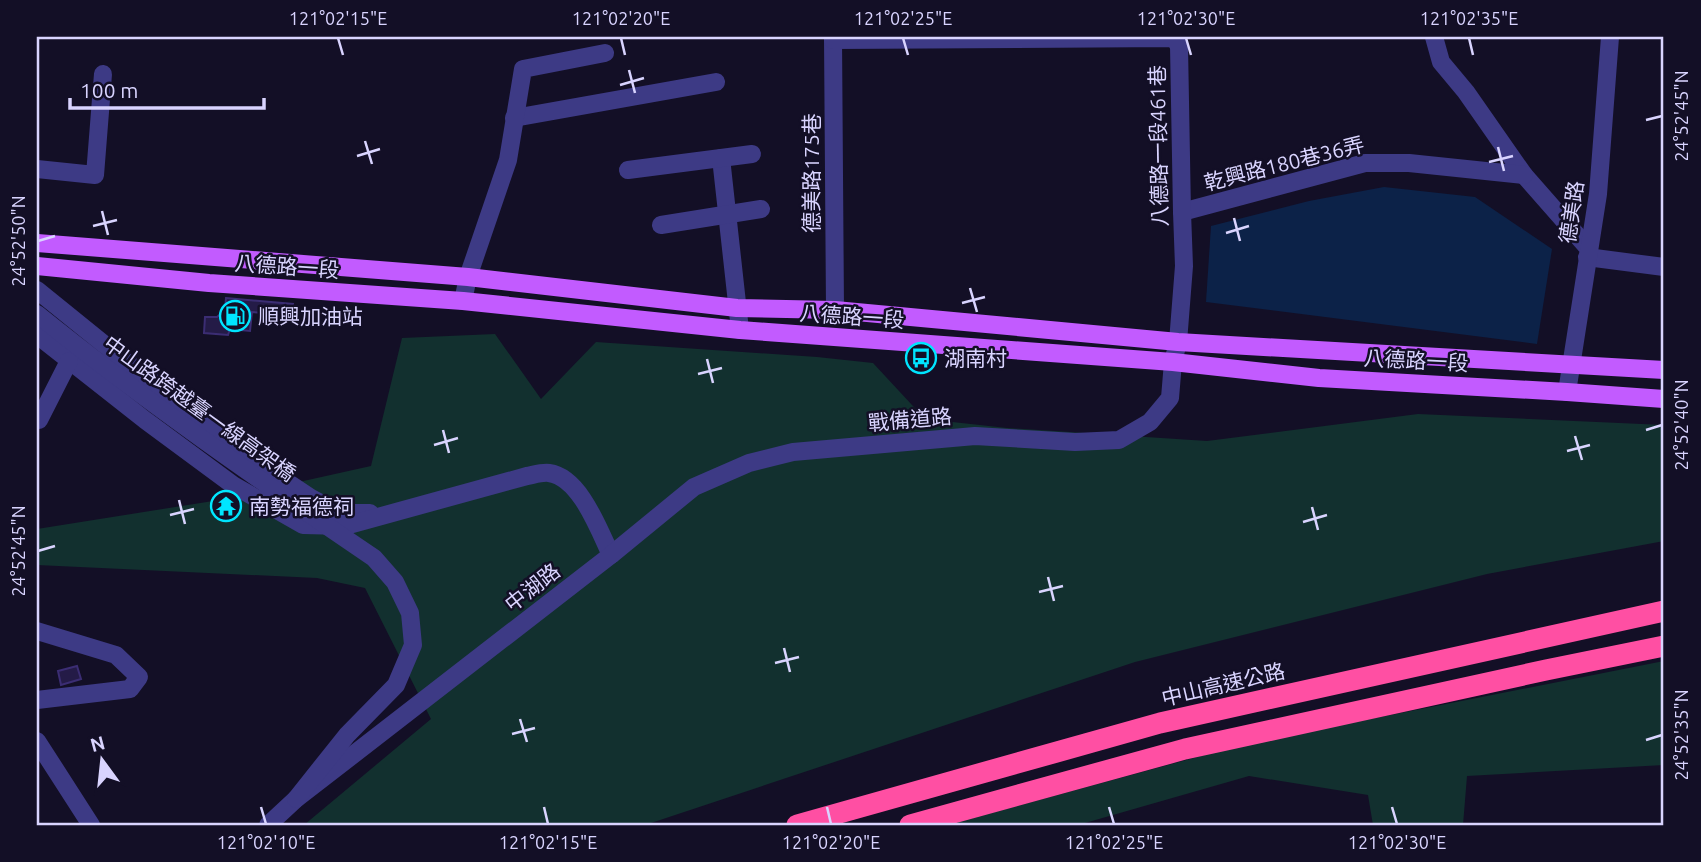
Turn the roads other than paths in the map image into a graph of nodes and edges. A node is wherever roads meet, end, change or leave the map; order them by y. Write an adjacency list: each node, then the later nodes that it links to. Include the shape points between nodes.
1 (1434, 37): 12 (street, via 1441,62)
2 (1611, 37): 18 (street, 德美路, via 1598,194)
3 (833, 39): 14 (street, 八德路一段461巷, via 1174,38 1179,47); 25 (street, 德美路175巷)
4 (605, 53): 7 (street, via 523,69)
5 (103, 74): 10 (street, via 95,174)
6 (716, 82): 7 (street)
7 (514, 118): 21 (street, via 508,160)
8 (752, 154): 9 (street)
9 (721, 158): 11 (street); 15 (street)
10 (37, 169)
11 (628, 170)
12 (1524, 175): 14 (street, 乾興路180巷36弄, via 1365,163); 18 (street)
13 (761, 209): 15 (street)
14 (1182, 212): 29 (street, 八德路一段461巷, via 1184,266)
15 (727, 214): 16 (street); 24 (street)
16 (661, 225)
17 (37, 243): 21 (main road, 八德路一段)
18 (1588, 253): 20 (street); 32 (street, 德美路)
19 (37, 266): 23 (main road, 八德路一段)
20 (1664, 267)
21 (468, 277): 23 (street); 24 (main road, 八德路一段)
22 (37, 290): 35 (street)
23 (463, 301): 27 (main road, 八德路一段)
24 (737, 308): 25 (main road, 八德路一段); 27 (street)
25 (835, 310): 29 (main road, 八德路一段)
26 (37, 314): 48 (street, 中山路跨越臺一線高架橋, bridge, via 182,425 374,558 395,582 410,613 413,645 396,685 347,735)
27 (740, 330): 31 (main road, 八德路一段)
28 (37, 335): 30 (street)
29 (1178, 342): 31 (street, 戰備道路); 32 (main road, 八德路一段)
30 (69, 361): 37 (street); 38 (street)
31 (1173, 362): 34 (main road, 八德路一段, via 1319,378); 42 (street, 戰備道路, via 1170,398 1150,422 1119,440 975,436 793,452 749,463 694,488)
32 (1571, 364): 33 (main road, 八德路一段); 34 (street, 德美路)
33 (1664, 370)
34 (1567, 392): 36 (main road, 八德路一段)
35 (169, 395): 37 (street); 39 (street)
36 (1664, 399)
37 (141, 417): 40 (street)
38 (39, 420)
39 (249, 457): 40 (street); 41 (street, via 330,508)
40 (230, 482): 41 (street, via 303,525 345,526)
41 (388, 513): 42 (street, via 549,473 566,481 580,496)
42 (611, 555): 48 (street, 中湖路)
43 (1664, 611): 51 (highway, 中山高速公路, via 1160,723)
44 (37, 631): 46 (street, via 116,655 139,677 130,689)
45 (1664, 646): 52 (highway, via 1185,749)
46 (37, 700)
47 (37, 740): 49 (street)
48 (296, 799): 50 (street, 中湖路)
49 (91, 825)
50 (268, 825)
51 (797, 825)
52 (910, 825)

